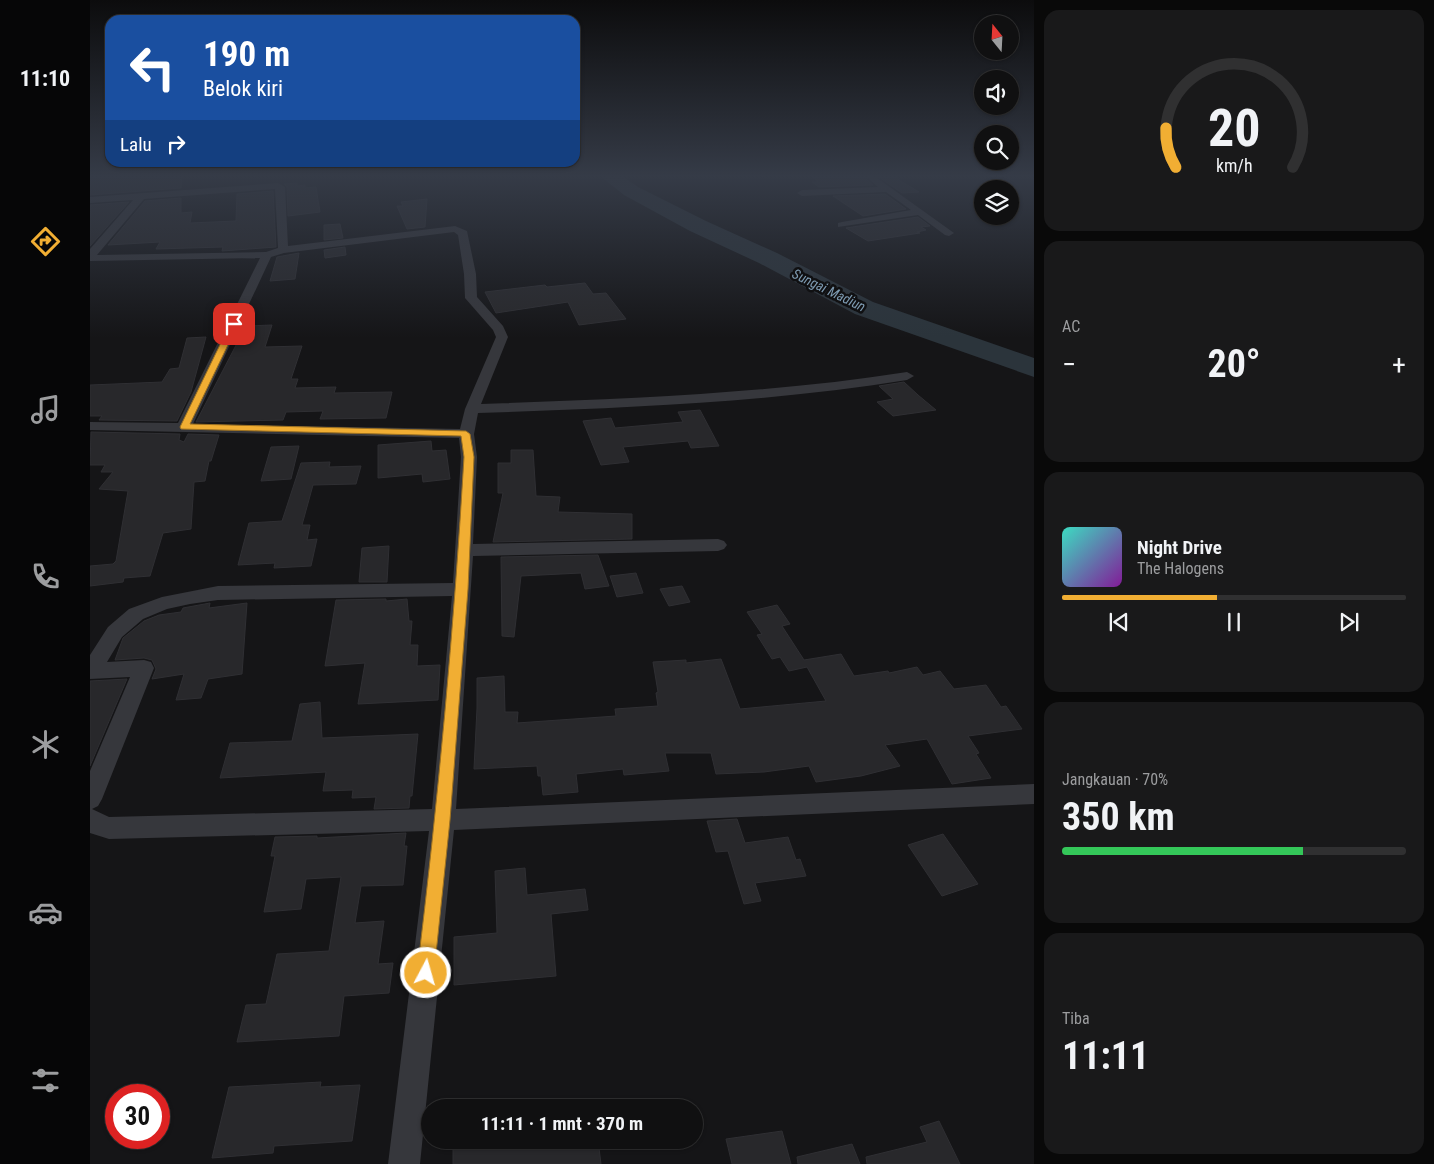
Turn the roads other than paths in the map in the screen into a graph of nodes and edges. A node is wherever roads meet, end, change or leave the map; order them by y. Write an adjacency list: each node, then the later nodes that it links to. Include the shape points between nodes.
1 (113, 229): 8 (street)
2 (277, 229): 7 (street)
3 (447, 229): 7 (street)
4 (453, 229): 10 (street, via 464,233 470,298 499,329 502,337)
5 (944, 229): 6 (street)
6 (949, 233)
7 (275, 252): 8 (street); 12 (street)
8 (90, 257)
9 (907, 376): 10 (street, via 692,401)
10 (472, 409): 13 (street)
11 (90, 426): 12 (street)
12 (184, 427): 13 (street)
13 (466, 434): 15 (street, via 469,457)
14 (718, 545): 15 (street)
15 (463, 550): 16 (street)
16 (462, 589): 17 (street, via 218,593 178,598 132,617 116,631); 21 (street)
17 (90, 671): 19 (street, via 144,668)
18 (1034, 794): 21 (street)
19 (90, 799)
20 (90, 819): 21 (street, via 94,824 109,828)
21 (443, 820): 22 (street)
22 (404, 1164)

